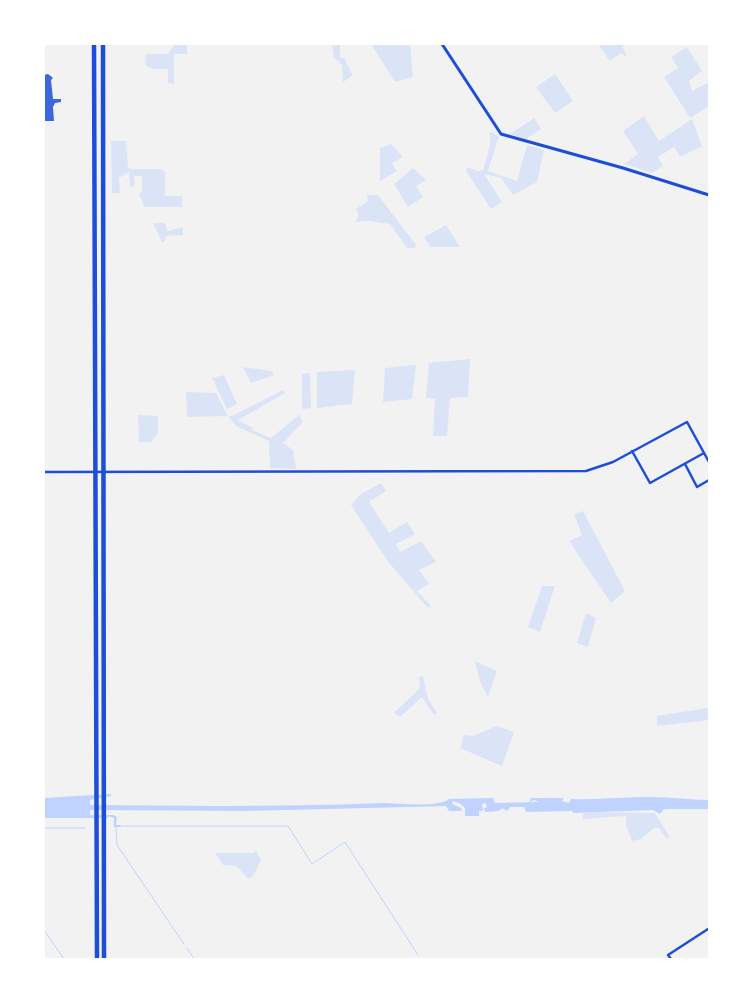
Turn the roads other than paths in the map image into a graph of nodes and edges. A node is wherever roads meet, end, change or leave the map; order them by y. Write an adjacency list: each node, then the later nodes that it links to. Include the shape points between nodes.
1 (94, 44): 10 (highway)
2 (103, 44): 11 (highway)
3 (442, 44): 4 (street, via 501,134)
4 (709, 196)
5 (632, 451): 6 (street, via 687,422); 8 (street, via 650,483); 11 (street, via 613,462 586,471)
6 (704, 453): 7 (street); 8 (street)
7 (709, 462)
8 (685, 464): 12 (street, via 697,487)
9 (44, 472): 10 (street)
10 (96, 472): 11 (street); 14 (highway)
11 (103, 472): 15 (highway)
12 (709, 480)
13 (708, 928): 16 (street, via 668,955)
14 (97, 959)
15 (104, 959)
16 (671, 959)

